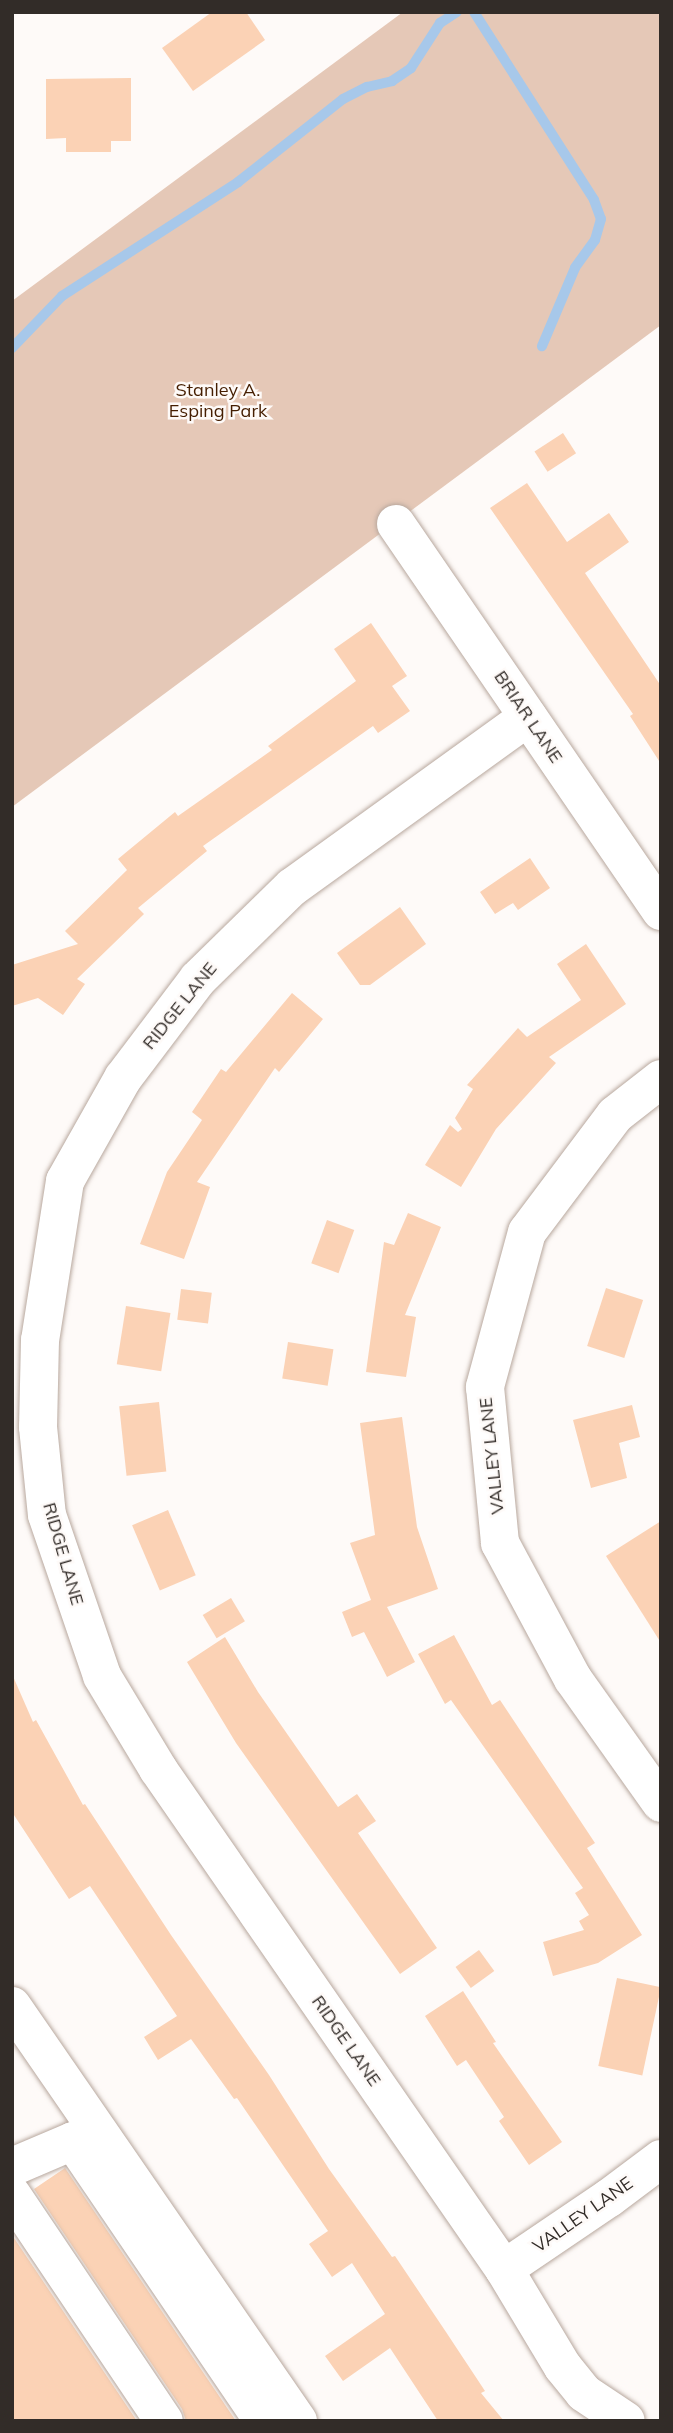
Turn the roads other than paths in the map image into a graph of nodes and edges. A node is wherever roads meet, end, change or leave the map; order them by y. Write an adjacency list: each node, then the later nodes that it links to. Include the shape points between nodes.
1 (396, 524): 2 (street, BRIAR LANE)
2 (528, 717): 3 (street, BRIAR LANE); 10 (street, RIDGE LANE, via 292,887 198,979 123,1078 65,1181 40,1340 38,1427 47,1515 102,1676 158,1769)
3 (661, 911)
4 (661, 1079): 5 (street, VALLEY LANE, via 614,1115 527,1231 485,1388 500,1543 573,1679)
5 (661, 1803)
6 (12, 2006): 13 (street)
7 (661, 2159): 10 (street, VALLEY LANE)
8 (12, 2167): 12 (street, via 73,2141)
9 (12, 2195): 11 (street)
10 (504, 2269): 14 (street, RIDGE LANE, via 570,2375 592,2400)
11 (164, 2421)
12 (263, 2421)
13 (298, 2421)
14 (626, 2421)

